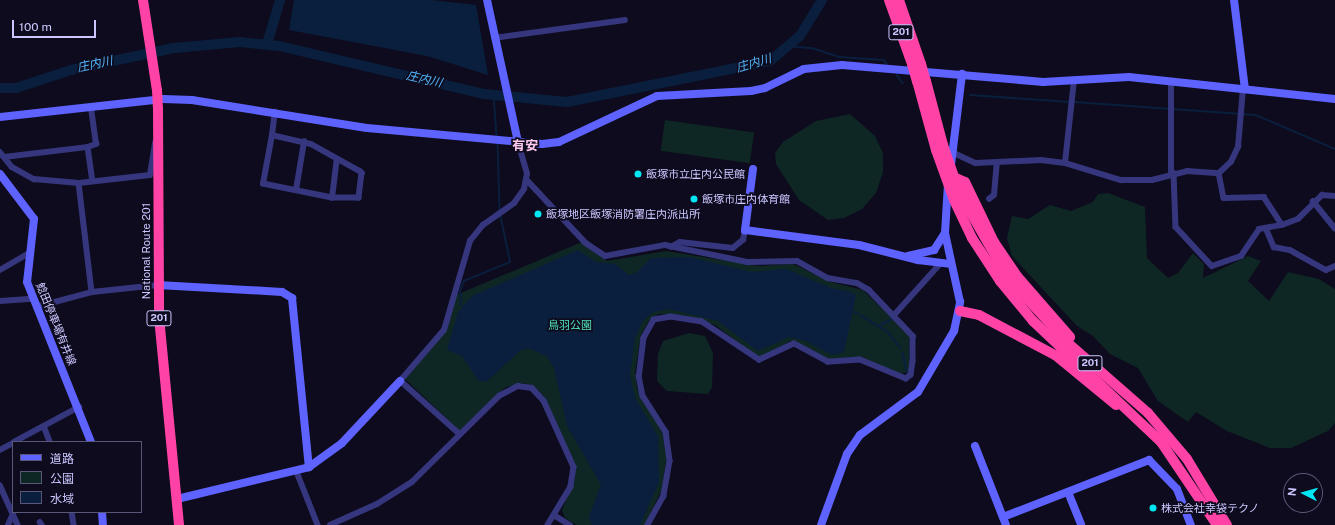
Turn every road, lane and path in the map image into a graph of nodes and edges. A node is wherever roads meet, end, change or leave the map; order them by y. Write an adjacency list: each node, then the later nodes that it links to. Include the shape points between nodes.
1 (143, 0): 20 (highway, National Route 201 / 201, bridge, via 155,69)
2 (487, 0): 9 (street)
3 (884, 0): 10 (highway)
4 (889, 0): 10 (highway, 201)
5 (899, 0): 10 (highway, 201)
6 (905, 0): 10 (highway)
7 (1234, 0): 14 (street)
8 (625, 20): 9 (street)
9 (494, 38): 22 (street)
10 (915, 60): 41 (highway, 201, bridge, via 939,148)
11 (962, 74): 12 (street, via 1043,82); 22 (street, via 824,65 804,69 751,91 657,96 558,142); 24 (street)
12 (1074, 80): 13 (street, via 1122,77); 28 (street)
13 (1171, 81): 14 (street); 30 (street)
14 (1244, 89): 15 (street); 31 (street, via 1238,147 1231,162)
15 (1335, 99)
16 (91, 108): 17 (street, via 163,99); 18 (street); 23 (street, via 96,144)
17 (275, 112): 19 (street); 22 (street, via 367,128)
18 (0, 117)
19 (272, 135): 21 (street); 39 (street, via 263,184)
20 (158, 139): 35 (street, via 154,144 150,175); 57 (highway, National Route 201 / 201)
21 (304, 142): 26 (street); 39 (street)
22 (518, 142): 34 (street)
23 (88, 147): 25 (street); 35 (street)
24 (952, 152): 27 (street, via 976,163); 33 (street)
25 (2, 154): 37 (street, via 12,167 34,179)
26 (337, 159): 42 (street); 42 (street, via 362,173 359,198)
27 (997, 163): 28 (street, via 1041,160); 43 (street, via 994,195)
28 (1065, 163): 30 (street, via 1121,180 1152,180)
29 (753, 169): 48 (street)
30 (1172, 173): 31 (street); 46 (street, via 1176,226 1212,266 1241,256 1257,231)
31 (1220, 173): 45 (street, via 1224,198 1264,197)
32 (0, 174): 38 (street, 鯰田停車場有井線)
33 (949, 175): 49 (street); 66 (highway, via 965,182 994,242 1043,308)
34 (528, 180): 50 (street, via 586,243 605,256); 64 (street, via 514,203 483,225 470,241 444,330)
35 (93, 181): 37 (street)
36 (0, 182): 38 (street)
37 (79, 183): 58 (street)
38 (13, 189): 51 (street, 鯰田停車場有井線, via 34,219)
39 (296, 190): 42 (street)
40 (1335, 196): 44 (street, via 1322,195)
41 (957, 197): 66 (highway, 201, via 1008,278 1037,313); 72 (highway, 201, via 972,238 1000,281 1033,321)
42 (332, 198)
43 (989, 199)
44 (1313, 201): 45 (street, via 1302,215); 47 (street)
45 (1282, 225): 46 (street)
46 (1266, 228): 55 (street, via 1274,247 1290,250 1326,270)
47 (1335, 228)
48 (745, 230): 50 (street, via 743,240 733,248 680,242); 52 (street, via 859,245)
49 (945, 233): 52 (street, via 934,250); 54 (street)
50 (671, 247): 63 (street, via 748,262 797,261 828,278 857,283)
51 (29, 253): 56 (street); 59 (street, 鯰田停車場有井線, via 27,274)
52 (903, 256): 53 (street)
53 (940, 264): 54 (street); 63 (street)
54 (950, 264): 62 (street, via 959,294)
55 (1335, 266)
56 (0, 270)
57 (158, 284): 58 (street); 76 (street, via 282,292 292,298); 80 (highway, National Route 201 / 201)
58 (92, 292): 61 (street)
59 (32, 299): 60 (street); 61 (street, 鯰田停車場有井線)
60 (0, 301)
61 (36, 307): 65 (street, 鯰田停車場有井線)
62 (960, 311): 72 (highway, via 979,315 1055,355); 97 (street, via 954,331 918,392 860,435 847,454)
63 (895, 314): 96 (street, via 913,336 911,375 906,379 860,360 828,362 794,344 759,360 702,322 671,316 654,320 644,338 639,376 643,396 666,432 670,461 664,496)
64 (400, 381): 68 (street); 76 (street, via 342,443)
65 (79, 407): 67 (street); 71 (street, 鯰田停車場有井線)
66 (1148, 413): 101 (highway, 201, via 1187,459)
67 (44, 426): 69 (street); 70 (street)
68 (460, 436): 85 (street, via 508,389 525,386 538,392 574,467 571,487); 93 (street, via 431,465 393,495)
69 (16, 441)
70 (50, 441)
71 (91, 441)
72 (1161, 442): 100 (highway, 201)
73 (12, 443): 75 (street)
74 (975, 446): 86 (street)
75 (0, 450)
76 (308, 467): 77 (street)
77 (297, 472): 80 (street); 92 (street)
78 (0, 485): 81 (street)
79 (1068, 492): 86 (street); 98 (street); 99 (street, via 1149,460 1177,489)
80 (177, 499): 91 (highway, National Route 201 / 201)
81 (12, 512)
82 (72, 513): 89 (street)
83 (102, 513): 90 (street)
84 (13, 514): 87 (street); 88 (street)
85 (554, 515): 94 (street); 95 (street)
86 (1004, 521)
87 (8, 525)
88 (18, 525)
89 (74, 525)
90 (103, 525)
91 (180, 525)
92 (318, 525)
93 (330, 525)
94 (548, 525)
95 (570, 525)
96 (648, 525)
97 (821, 525)
98 (1081, 525)
99 (1191, 525)
100 (1217, 525)
101 (1227, 525)

